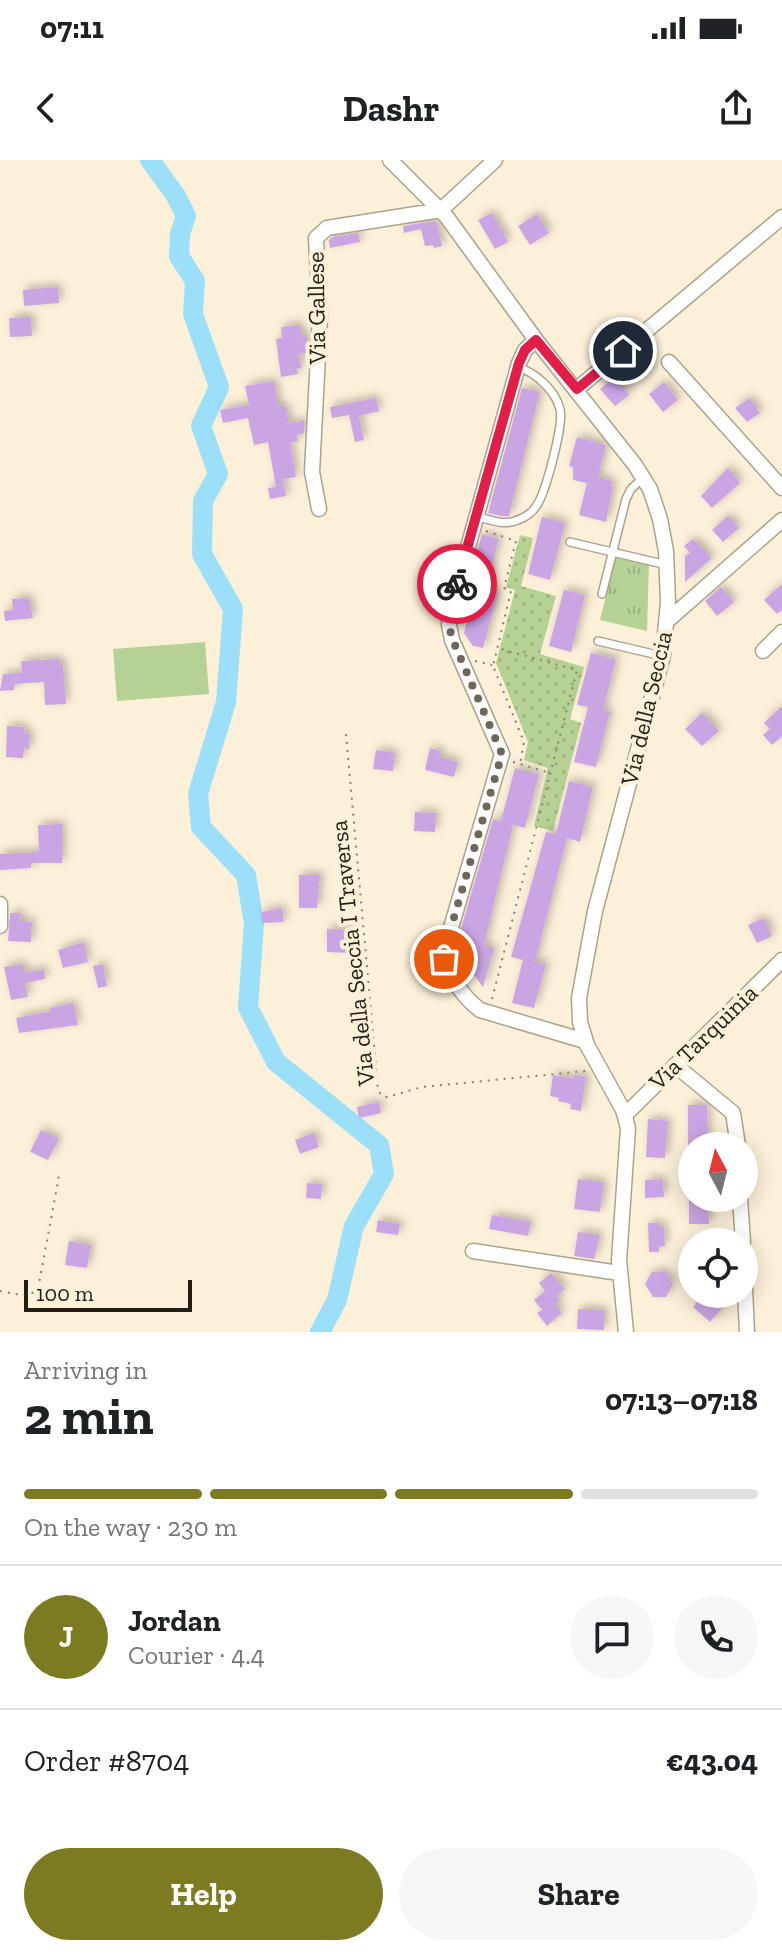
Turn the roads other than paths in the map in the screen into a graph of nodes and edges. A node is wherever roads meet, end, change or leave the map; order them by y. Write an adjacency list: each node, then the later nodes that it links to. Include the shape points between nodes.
1 (390, 160): 3 (street, Via della Seccia)
2 (495, 160): 3 (street)
3 (441, 210): 5 (street, Via della Seccia); 11 (street, Via Gallese, via 327,228 316,238 320,316 311,465)
4 (782, 217): 8 (street)
5 (536, 340): 7 (street); 8 (street, Via della Seccia)
6 (669, 362): 10 (street)
7 (518, 367): 13 (street); 13 (lane, via 541,380 561,411 543,492 533,511 516,522)
8 (577, 389): 9 (street, Via della Seccia)
9 (643, 478): 15 (lane, via 626,499); 16 (street, Via della Seccia, via 660,519)
10 (782, 488)
11 (319, 509)
12 (782, 520): 18 (street)
13 (475, 522): 26 (street, via 449,628 502,759 444,953 447,967 480,1010)
14 (570, 542): 15 (lane)
15 (612, 552): 16 (lane); 17 (lane)
16 (667, 565): 18 (street, Via della Seccia)
17 (602, 594)
18 (667, 621): 22 (street, Via della Seccia)
19 (782, 632): 21 (street)
20 (598, 641): 22 (lane)
21 (763, 651)
22 (663, 656): 26 (street, Via della Seccia, via 587,946 579,1003)
23 (0, 904): 24 (street)
24 (0, 926)
25 (782, 960): 27 (street, Via Tarquinia)
26 (585, 1041): 28 (street, Via della Seccia)
27 (675, 1065): 28 (street, Via Tarquinia); 29 (street, via 731,1110)
28 (625, 1115): 31 (street, Via della Seccia, via 629,1140)
29 (737, 1132)
30 (473, 1251): 31 (street)
31 (619, 1273): 33 (street, Via della Seccia)
32 (746, 1308): 34 (street)
33 (626, 1332)
34 (747, 1332)

